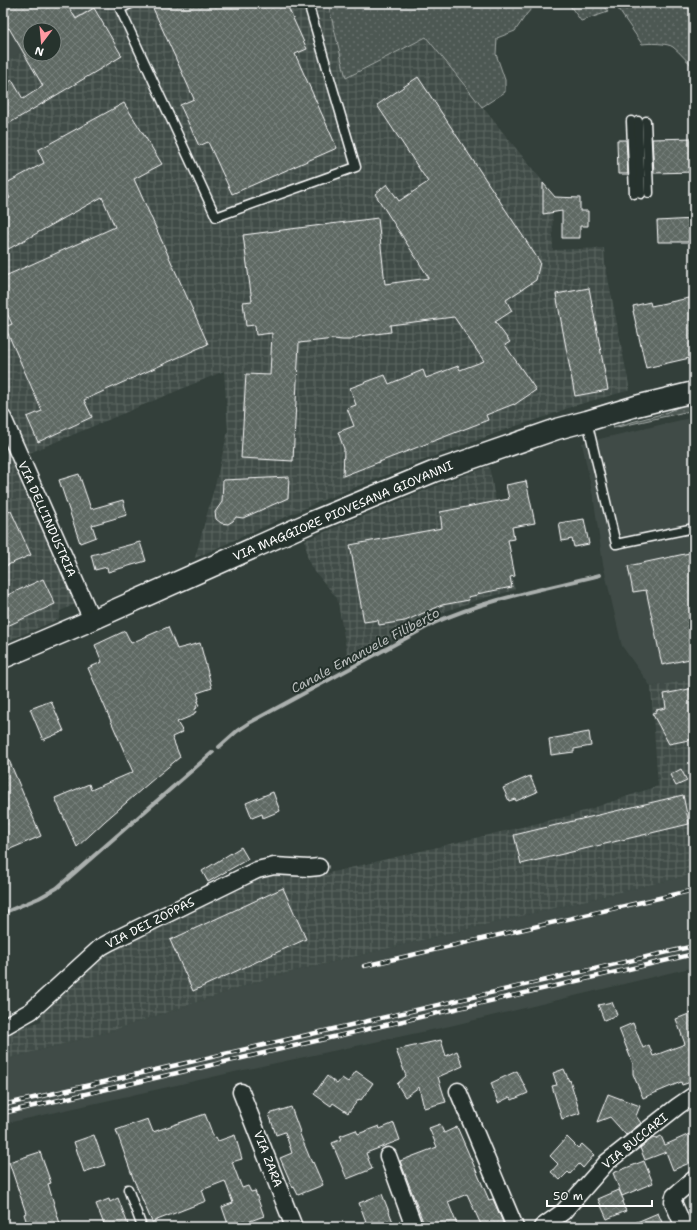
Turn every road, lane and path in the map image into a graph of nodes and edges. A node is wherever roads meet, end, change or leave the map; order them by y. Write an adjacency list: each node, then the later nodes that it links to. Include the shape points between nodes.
1 (132, 3): 2 (lane, via 120,9 216,217 356,167)
2 (308, 3)
3 (638, 121): 3 (lane, via 641,194)
4 (694, 392): 6 (street, VIA MAGGIORE PIOVESANA GIOVANNI)
5 (3, 418): 8 (street, VIA DELL'INDUSTRIA)
6 (587, 421): 7 (lane, via 616,544); 8 (street, VIA MAGGIORE PIOVESANA GIOVANNI, via 433,472 314,521)
7 (694, 528)
8 (92, 620): 9 (street, VIA MAGGIORE PIOVESANA GIOVANNI)
9 (3, 658)
10 (319, 867): 11 (street, VIA DEI ZOPPAS, via 264,868 110,942 101,947 31,1011)
11 (3, 1027)
12 (458, 1091): 21 (street)
13 (242, 1092): 19 (street, VIA ZARA)
14 (694, 1095): 22 (street, VIA BUCCARI, via 607,1162 563,1212)
15 (388, 1156): 20 (street)
16 (694, 1179): 23 (street, via 674,1196 673,1202)
17 (128, 1189): 18 (lane)
18 (142, 1227)
19 (294, 1227)
20 (414, 1227)
21 (515, 1227)
22 (542, 1227)
23 (684, 1227)

